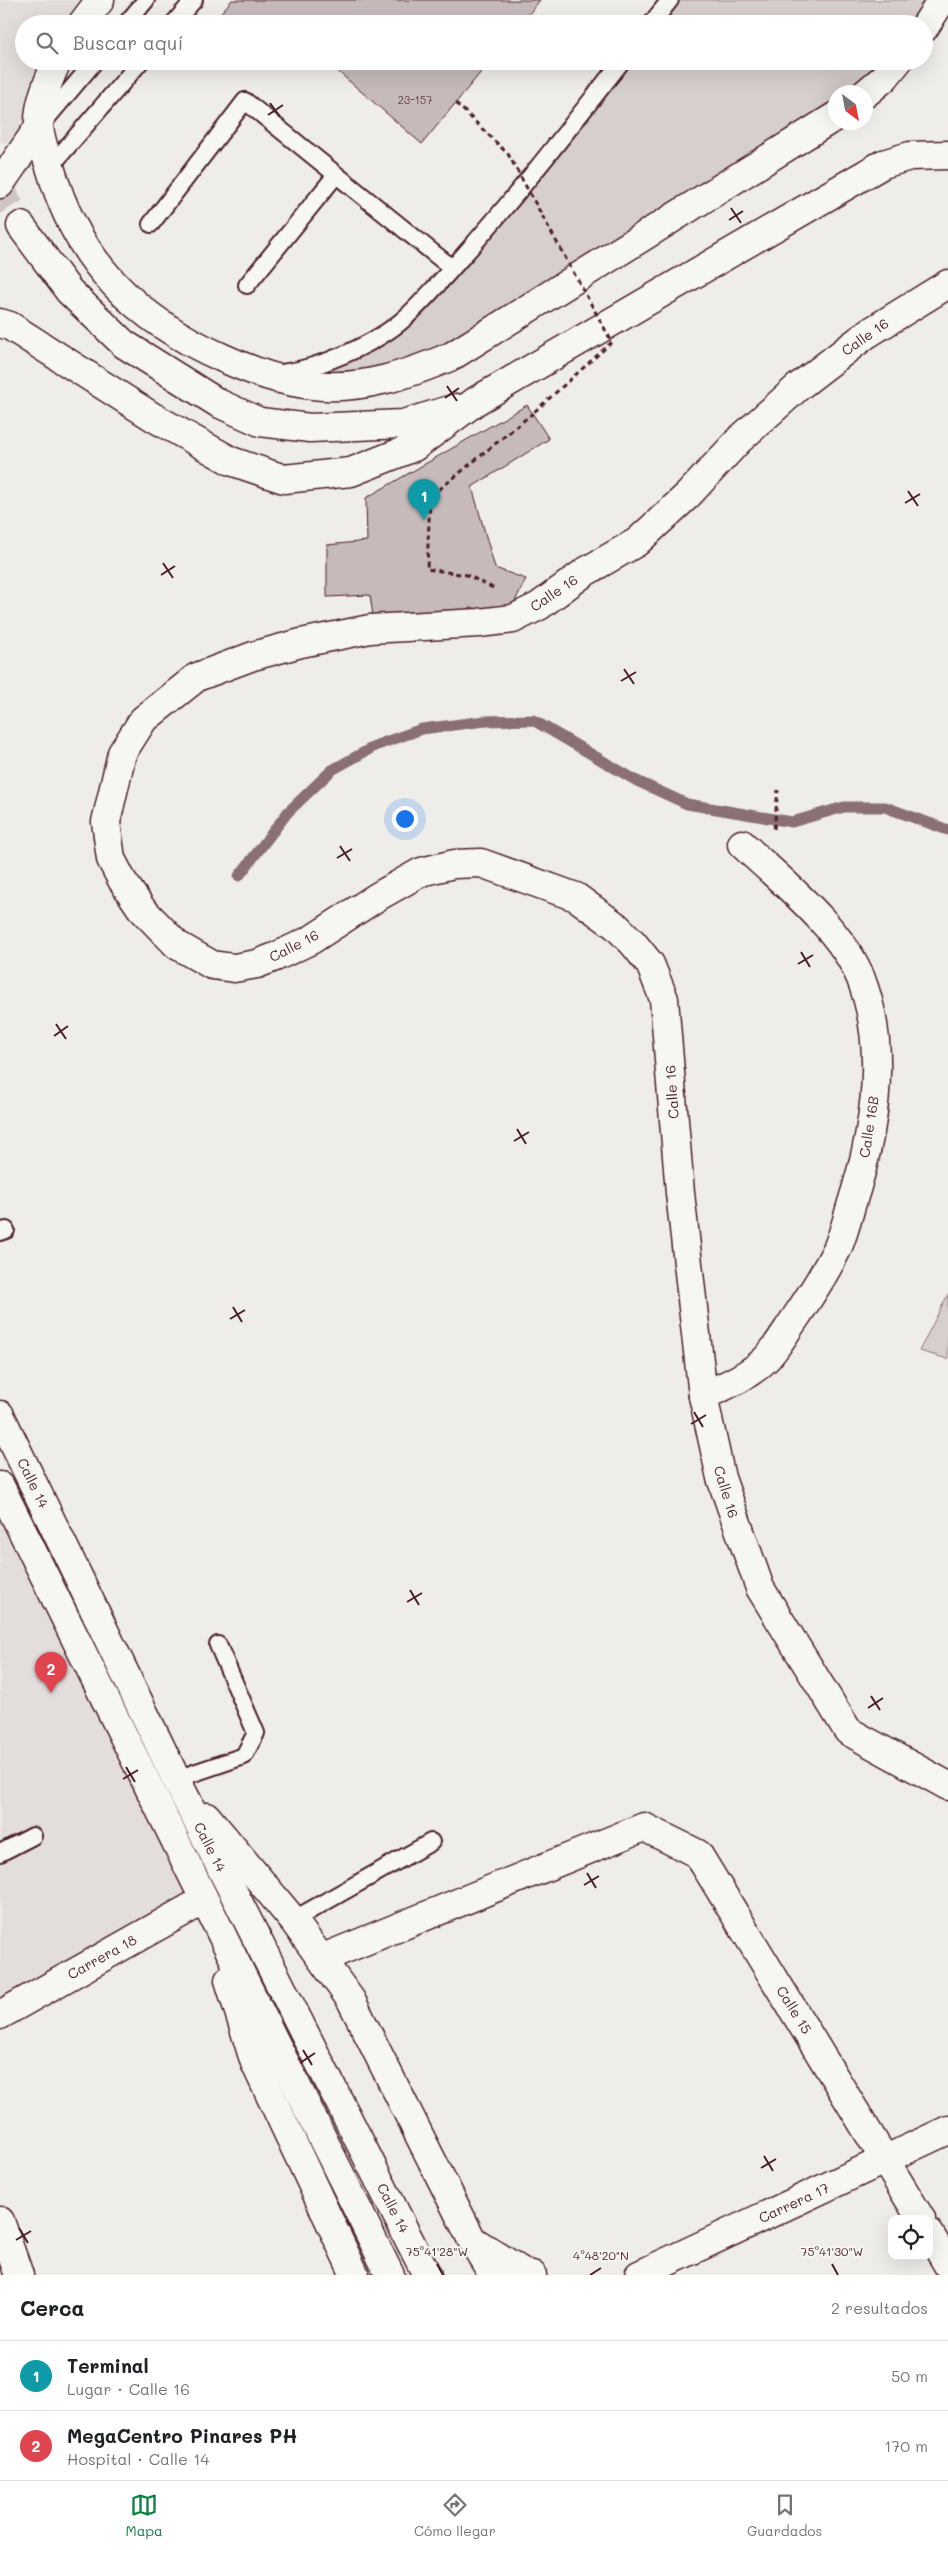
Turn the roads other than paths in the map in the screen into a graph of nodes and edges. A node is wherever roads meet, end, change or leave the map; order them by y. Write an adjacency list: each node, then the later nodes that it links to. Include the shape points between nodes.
1 (100, 0): 6 (main road)
2 (146, 0): 7 (lane)
3 (194, 0): 8 (lane)
4 (670, 0): 9 (lane)
5 (942, 0): 10 (main road)
6 (89, 15)
7 (134, 15)
8 (181, 15)
9 (658, 15)
10 (932, 15)
11 (53, 70): 18 (main road, via 42,99)
12 (86, 70): 18 (lane)
13 (133, 70): 20 (lane)
14 (615, 70): 25 (lane, via 511,202)
15 (891, 70): 16 (main road)
16 (873, 87)
17 (828, 121): 29 (main road, via 452,356 378,381 315,386)
18 (39, 127): 20 (main road); 22 (main road)
19 (948, 155): 30 (main road, via 910,156 882,164)
20 (50, 168): 29 (main road, via 65,210 97,264 120,292 152,320 193,345)
21 (336, 175): 23 (lane, via 245,101); 25 (lane); 27 (lane)
22 (0, 184)
23 (151, 224)
24 (21, 226): 30 (main road, via 69,291 124,344 218,403 260,422 310,428 403,424)
25 (452, 268): 29 (lane, via 404,319 369,342 308,368)
26 (948, 284): 32 (main road, Calle 16, via 867,334 798,386 637,542 585,572 544,602 513,618 480,623 370,628 253,656 197,676 143,720 122,753 106,822 111,859 142,908 177,945 212,965 234,968 275,957 311,940 421,872 454,864 481,863 576,897 616,926 650,964 664,999 680,1193)
27 (247, 286)
28 (0, 323): 30 (main road, via 10,326 153,417 231,461 284,479 351,472 414,447)
29 (266, 375)
30 (476, 401)
31 (742, 844): 32 (main road, Calle 16B, via 814,911 844,949 861,978 873,1026 874,1103 860,1178 838,1248 807,1302 766,1359 745,1376)
32 (703, 1396): 37 (main road, Calle 16, via 721,1478 738,1530 760,1588 780,1623 848,1731)
33 (0, 1415): 36 (main road, Calle 14)
34 (0, 1486): 41 (main road, Calle 14)
35 (218, 1645): 36 (lane, via 256,1733 244,1756)
36 (176, 1779): 42 (main road); 55 (main road, Calle 14)
37 (948, 1786)
38 (33, 1836): 40 (lane)
39 (431, 1842): 42 (lane)
40 (0, 1853)
41 (204, 1900): 44 (main road, Carrera 18); 53 (main road, via 255,2063); 54 (main road, Calle 14)
42 (293, 1920): 43 (main road)
43 (322, 1958): 46 (main road, Calle 15, via 644,1827 698,1854); 49 (main road, via 351,2000)
44 (0, 2015)
45 (948, 2130): 46 (main road, Carrera 17)
46 (886, 2160): 47 (main road, Calle 15); 58 (main road, Carrera 17)
47 (919, 2215)
48 (0, 2221): 52 (main road)
49 (472, 2240): 56 (main road); 57 (main road)
50 (933, 2240): 51 (main road)
51 (948, 2265)
52 (19, 2275)
53 (355, 2275)
54 (390, 2275)
55 (427, 2275)
56 (493, 2275)
57 (532, 2275)
58 (639, 2275)

